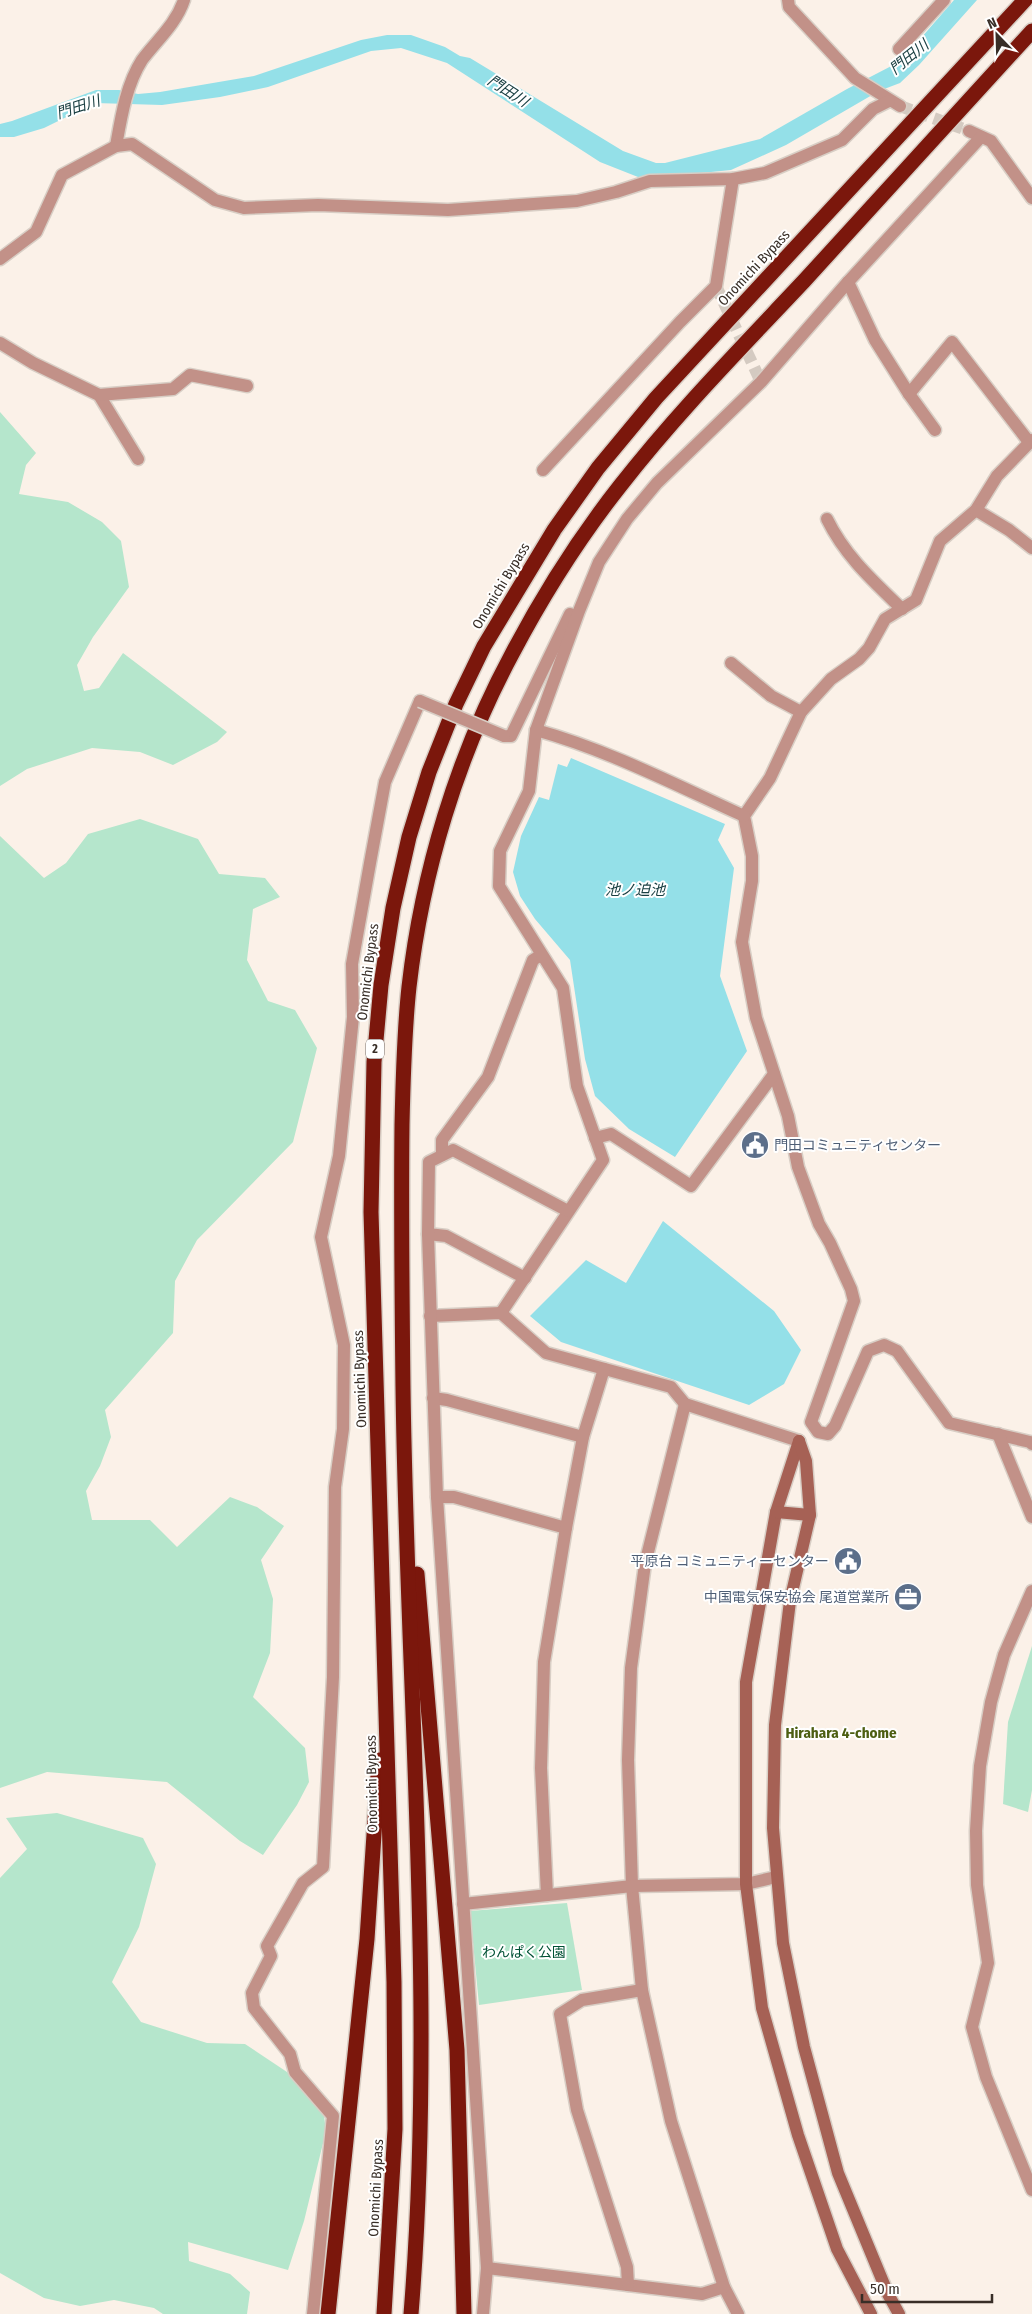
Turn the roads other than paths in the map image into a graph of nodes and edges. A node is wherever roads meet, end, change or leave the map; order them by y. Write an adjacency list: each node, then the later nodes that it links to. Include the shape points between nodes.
1 (184, 0): 9 (street, via 179,14 141,62 126,95)
2 (788, 0): 10 (street, via 789,7 854,78 895,104 873,110 842,140 765,173)
3 (944, 0): 6 (street)
4 (1025, 0): 54 (highway, Onomichi Bypass / 2, via 656,398 598,468 554,530 484,646 456,704 409,837 393,908 381,985 374,1062 371,1212)
5 (1032, 31): 46 (highway, 2, via 683,411 620,486 574,548 539,604 482,716 436,845 420,914 409,988 401,1212)
6 (899, 49)
7 (969, 131): 8 (street)
8 (981, 137): 11 (street, via 991,141); 13 (street)
9 (116, 146): 10 (street, via 132,144 215,200 244,208 318,205 448,210 577,201 650,181); 12 (street, via 62,174 36,232)
10 (733, 179): 21 (street, via 716,286)
11 (1032, 198)
12 (0, 259)
13 (848, 282): 16 (street, via 875,340); 26 (street, via 761,382 664,476 627,519 598,562)
14 (0, 343): 17 (street)
15 (247, 386): 17 (street, via 190,375 173,389)
16 (909, 394): 18 (street); 19 (street, via 952,342)
17 (99, 395): 20 (street)
18 (935, 430)
19 (1031, 441): 22 (street, via 997,476)
20 (138, 459)
21 (543, 470)
22 (976, 510): 24 (street); 25 (street, via 940,541 916,600)
23 (827, 519): 25 (street, via 836,538 862,571)
24 (1032, 548)
25 (902, 609): 28 (street, via 885,619 869,648 830,679)
26 (579, 610): 29 (street); 65 (street, bridge, via 571,613 511,736 504,736 420,701 385,782 352,964 353,1017 339,1156 321,1237 344,1345 343,1429 335,1488 333,1677 323,1867 303,1883 267,1946 271,1956 252,1993 254,2008 290,2054 295,2072 333,2116)
27 (731, 663): 28 (street, via 771,696)
28 (801, 712): 30 (street, via 770,778)
29 (536, 730): 30 (street, via 563,737); 31 (street, via 529,791 500,851 499,886)
30 (744, 816): 32 (street, via 752,856 752,881 742,942 756,1018)
31 (542, 955): 33 (street, via 563,988 577,1086); 34 (street, via 533,960 488,1077 442,1140)
32 (774, 1074): 33 (street, via 691,1186 611,1134); 43 (street, via 788,1116 798,1167 819,1224 854,1301 810,1422 818,1432 828,1434 868,1351 884,1345 897,1351 950,1423)
33 (595, 1138): 35 (street, via 602,1160)
34 (442, 1155): 35 (street, via 453,1150); 36 (street, via 429,1162)
35 (568, 1211): 37 (street)
36 (428, 1234): 37 (street, via 446,1236); 39 (street)
37 (524, 1278): 38 (street)
38 (501, 1314): 39 (street); 40 (street, via 546,1353)
39 (430, 1316): 41 (street)
40 (604, 1369): 42 (street, via 671,1387); 44 (street)
41 (433, 1398): 44 (street); 48 (street)
42 (685, 1404): 45 (street); 57 (street, via 645,1564 631,1668 628,1760)
43 (998, 1434): 47 (street); 51 (street)
44 (583, 1437): 52 (street)
45 (799, 1441): 49 (street); 50 (street, via 806,1461)
46 (404, 1443): 68 (highway, 2, via 422,2075); 69 (highway, via 426,1664 457,2050)
47 (1032, 1444)
48 (436, 1497): 52 (street, via 454,1497); 59 (street)
49 (776, 1512): 50 (street); 56 (street, via 746,1682)
50 (810, 1515): 55 (street, via 790,1601 775,1725 773,1828)
51 (1032, 1517)
52 (566, 1528): 58 (street, via 544,1662 541,1768)
53 (1032, 1591): 61 (street, via 1004,1655 991,1702 980,1766 977,1885 988,1963 972,2027 986,2077)
54 (385, 1662): 66 (highway, via 367,1939); 67 (highway, Onomichi Bypass / 2, via 395,2129)
55 (776, 1877): 56 (street); 73 (street, via 783,1943 804,2047 838,2173)
56 (746, 1884): 57 (street); 72 (street, via 762,2008 798,2135 837,2249)
57 (632, 1886): 58 (street); 60 (street)
58 (547, 1895): 59 (street)
59 (463, 1904): 62 (street)
60 (642, 1990): 63 (street, via 582,2000 560,2014 578,2110 627,2267); 64 (street, via 671,2121)
61 (1032, 2190)
62 (487, 2268): 63 (street); 70 (street)
63 (628, 2285): 64 (street, via 702,2294)
64 (724, 2288): 71 (street)
65 (313, 2314)
66 (328, 2314)
67 (384, 2314)
68 (411, 2314)
69 (464, 2314)
70 (483, 2314)
71 (738, 2314)
72 (871, 2314)
73 (899, 2314)

